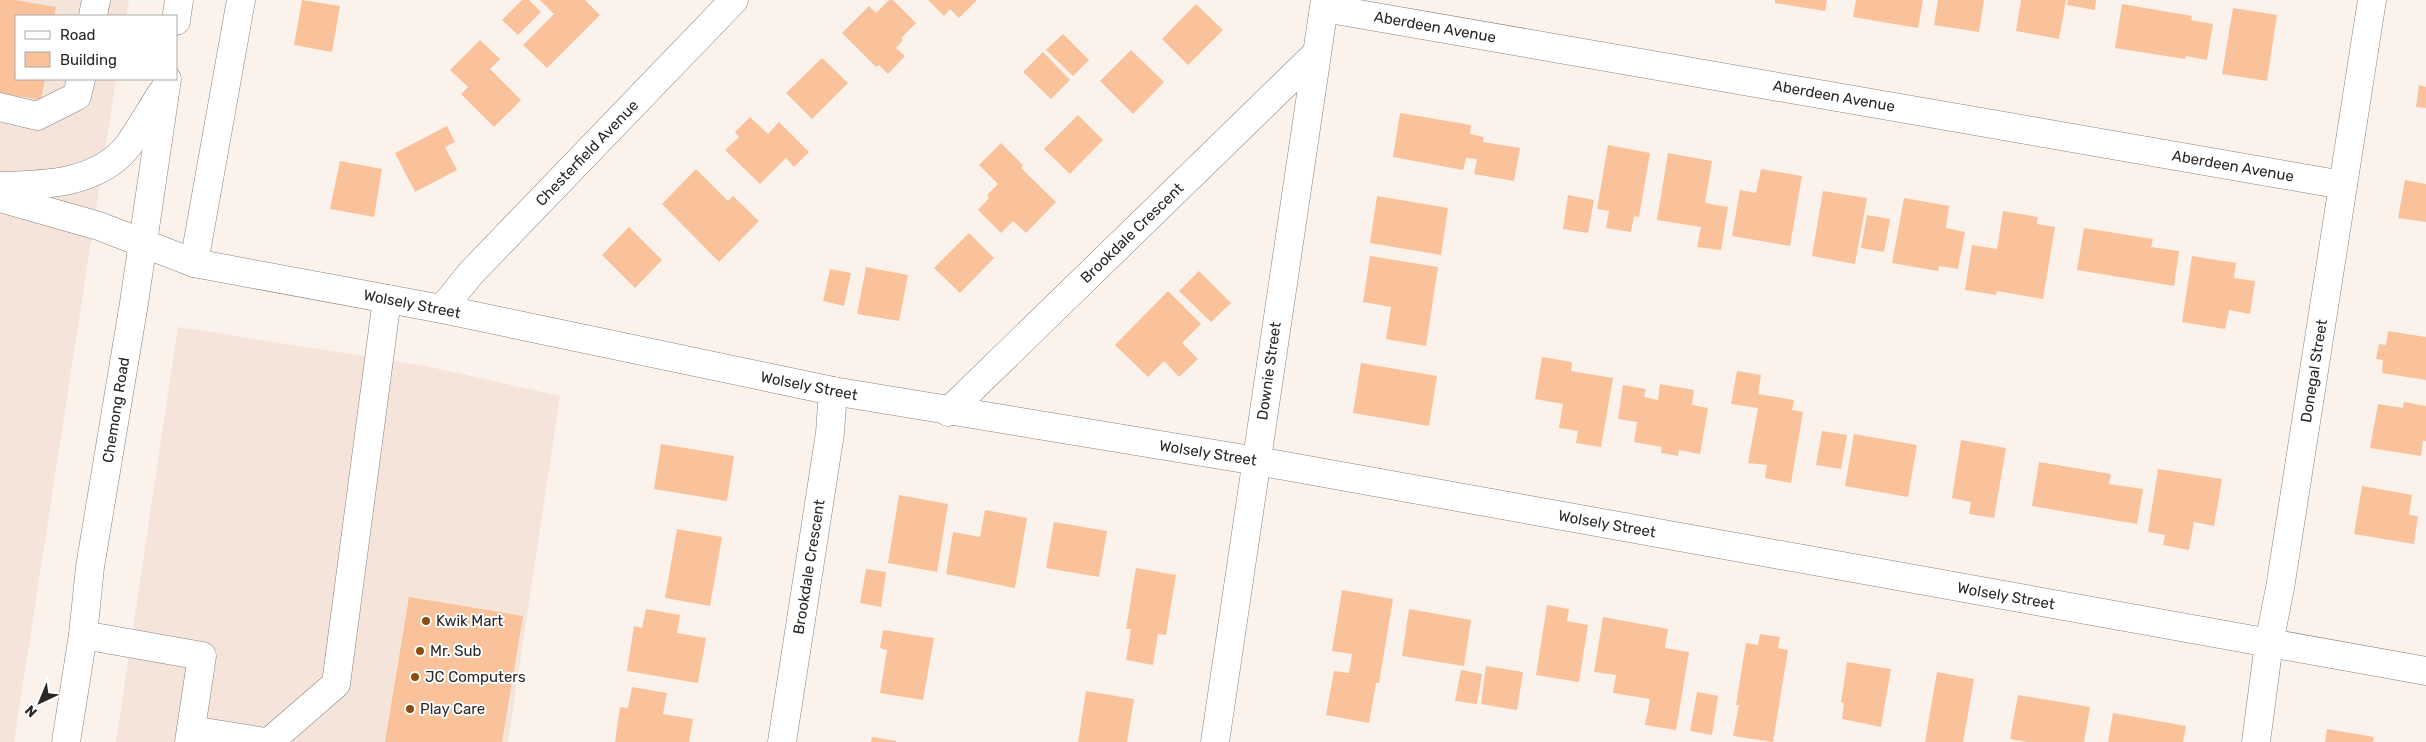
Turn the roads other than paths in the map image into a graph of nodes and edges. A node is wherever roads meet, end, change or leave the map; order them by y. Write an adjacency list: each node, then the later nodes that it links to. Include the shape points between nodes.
1 (96, 0): 7 (street)
2 (179, 0): 8 (street)
3 (241, 0): 17 (street)
4 (734, 0): 19 (street, Chesterfield Avenue, via 471,273)
5 (2372, 0): 13 (street, Donegal Street)
6 (1325, 4): 9 (street, Downie Street); 13 (street, Aberdeen Avenue)
7 (93, 15)
8 (177, 15)
9 (1316, 54): 21 (street, Brookdale Crescent); 22 (street, Downie Street)
10 (81, 80): 12 (street, via 78,96 37,116)
11 (167, 82): 14 (street, via 127,147 107,164 84,176 47,185); 16 (street, Chemong Road)
12 (0, 107)
13 (2343, 185): 24 (street, Donegal Street)
14 (0, 186)
15 (0, 198): 16 (street, Wolsely Street, via 99,226)
16 (143, 244): 17 (street, Wolsely Street); 23 (street, Chemong Road, via 90,567)
17 (194, 263): 18 (street, Wolsely Street)
18 (387, 299): 19 (street, Wolsely Street); 28 (street, via 336,684)
19 (442, 309): 20 (street, Wolsely Street)
20 (833, 391): 21 (street, Wolsely Street); 29 (street, Brookdale Crescent, via 830,433)
21 (948, 412): 22 (street, Wolsely Street)
22 (1257, 461): 24 (street, Wolsely Street); 30 (street, Downie Street)
23 (83, 635): 26 (street, via 202,656); 27 (street, Chemong Road)
24 (2269, 643): 25 (street, Wolsely Street); 31 (street, Donegal Street)
25 (2426, 671)
26 (190, 736): 28 (street)
27 (66, 742)
28 (267, 742)
29 (782, 742)
30 (1216, 742)
31 (2256, 742)

